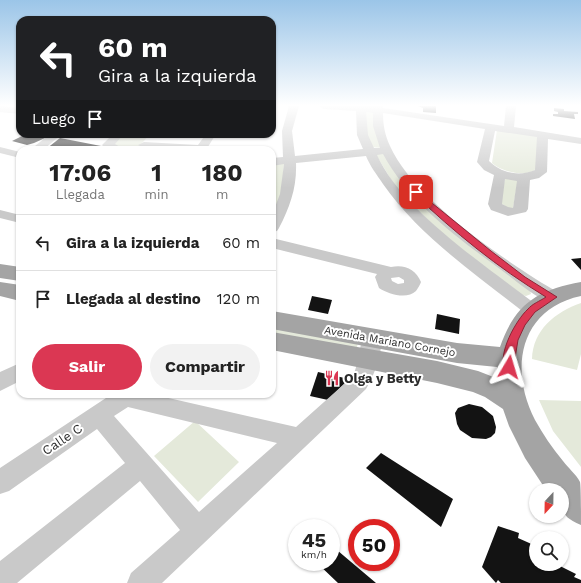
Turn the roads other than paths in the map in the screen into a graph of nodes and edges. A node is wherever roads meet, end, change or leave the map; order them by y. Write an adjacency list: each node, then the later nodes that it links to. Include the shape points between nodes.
1 (286, 133): 18 (street)
2 (364, 133): 16 (street)
3 (380, 133): 15 (street)
4 (490, 133): 20 (street, via 483,162)
5 (531, 133): 6 (street)
6 (543, 135): 9 (street); 21 (street, via 541,172)
7 (52, 138): 11 (street)
8 (115, 138): 12 (street, via 108,145)
9 (581, 141)
10 (147, 142): 13 (street)
11 (41, 146)
12 (110, 146)
13 (183, 146)
14 (0, 150): 17 (street)
15 (387, 150): 16 (street); 30 (street, via 412,188 435,210 522,279)
16 (369, 152): 18 (street); 31 (street, via 388,184 404,202 447,242)
17 (16, 154)
18 (289, 160): 19 (street); 22 (street, via 288,193 285,203)
19 (276, 162)
20 (500, 174): 21 (street); 21 (street, via 495,204 507,212 521,209)
21 (524, 178)
22 (276, 212)
23 (0, 214): 24 (street)
24 (16, 218)
25 (276, 245): 26 (street)
26 (383, 273)
27 (16, 277): 28 (main road)
28 (0, 289)
29 (581, 289): 30 (main road)
30 (553, 297): 31 (main road)
31 (532, 310): 35 (main road, via 521,323)
32 (276, 321): 34 (main road, Avenida Mariano Cornejo)
33 (276, 341): 34 (main road, Avenida Mariano Cornejo)
34 (370, 349): 35 (main road, Avenida Mariano Cornejo); 40 (main road, Avenida Mariano Cornejo, via 437,372 478,382); 42 (street, via 366,371 359,383)
35 (509, 357): 40 (main road)
36 (16, 373): 37 (street)
37 (0, 382)
38 (123, 398): 41 (street, Calle C)
39 (129, 398): 42 (street, Calle C)
40 (513, 401): 45 (main road, via 537,450 556,479)
41 (99, 414): 43 (street); 44 (street, Calle C)
42 (299, 438): 46 (street)
43 (142, 464): 46 (street); 47 (street)
44 (0, 482)
45 (581, 508)
46 (198, 531): 48 (street)
47 (0, 579)
48 (142, 583)

